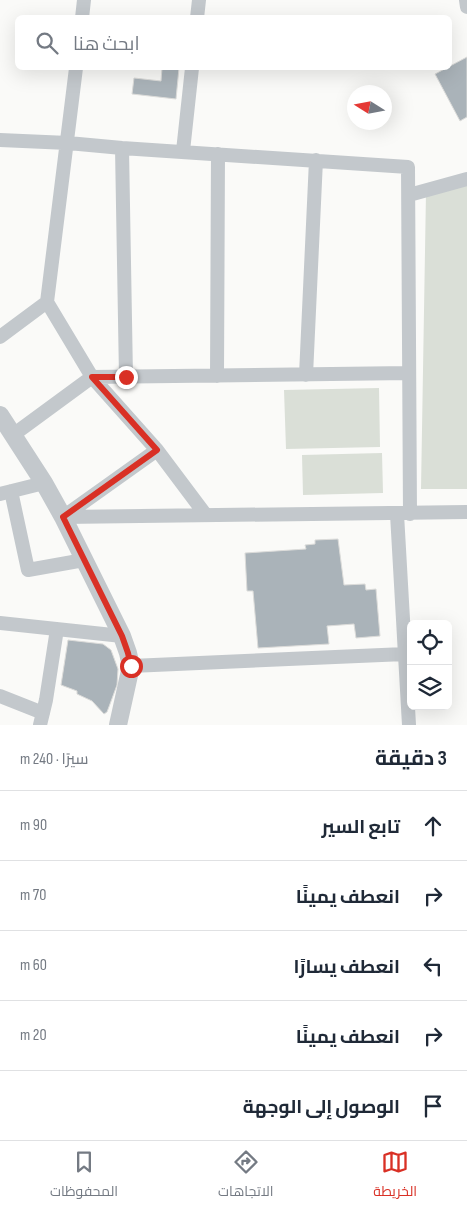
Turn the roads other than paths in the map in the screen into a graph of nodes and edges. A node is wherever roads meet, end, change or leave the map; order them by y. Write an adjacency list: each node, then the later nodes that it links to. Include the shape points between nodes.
1 (84, 0): 5 (street)
2 (199, 0): 6 (street)
3 (466, 0): 4 (street)
4 (467, 7)
5 (82, 15)
6 (197, 15)
7 (76, 70): 10 (street)
8 (192, 70): 12 (street)
9 (0, 140): 10 (street)
10 (68, 143): 11 (street); 17 (street)
11 (122, 148): 12 (street); 23 (street)
12 (183, 151): 13 (street)
13 (218, 154): 14 (street); 21 (street)
14 (316, 160): 16 (street, via 408,167); 20 (street)
15 (467, 179): 16 (street)
16 (409, 195): 19 (street)
17 (47, 302): 18 (street); 22 (street)
18 (0, 337)
19 (409, 374): 20 (street); 31 (street)
20 (306, 375): 21 (street)
21 (217, 376): 23 (street)
22 (92, 377): 23 (street); 25 (street); 26 (street)
23 (126, 377)
24 (0, 415): 25 (street)
25 (13, 435): 27 (street)
26 (157, 450): 30 (street); 32 (street)
27 (44, 483): 28 (street); 32 (street)
28 (6, 493): 33 (street, via 28,570)
29 (467, 512): 31 (street)
30 (205, 514): 31 (street); 32 (street)
31 (403, 514): 37 (street)
32 (63, 517): 33 (street)
33 (84, 560): 36 (street)
34 (0, 623): 35 (street)
35 (57, 629): 36 (street); 40 (street)
36 (122, 636): 38 (street)
37 (405, 654): 38 (street); 42 (street)
38 (131, 666): 41 (street)
39 (0, 696): 40 (street)
40 (41, 719)
41 (118, 725)
42 (409, 725)

